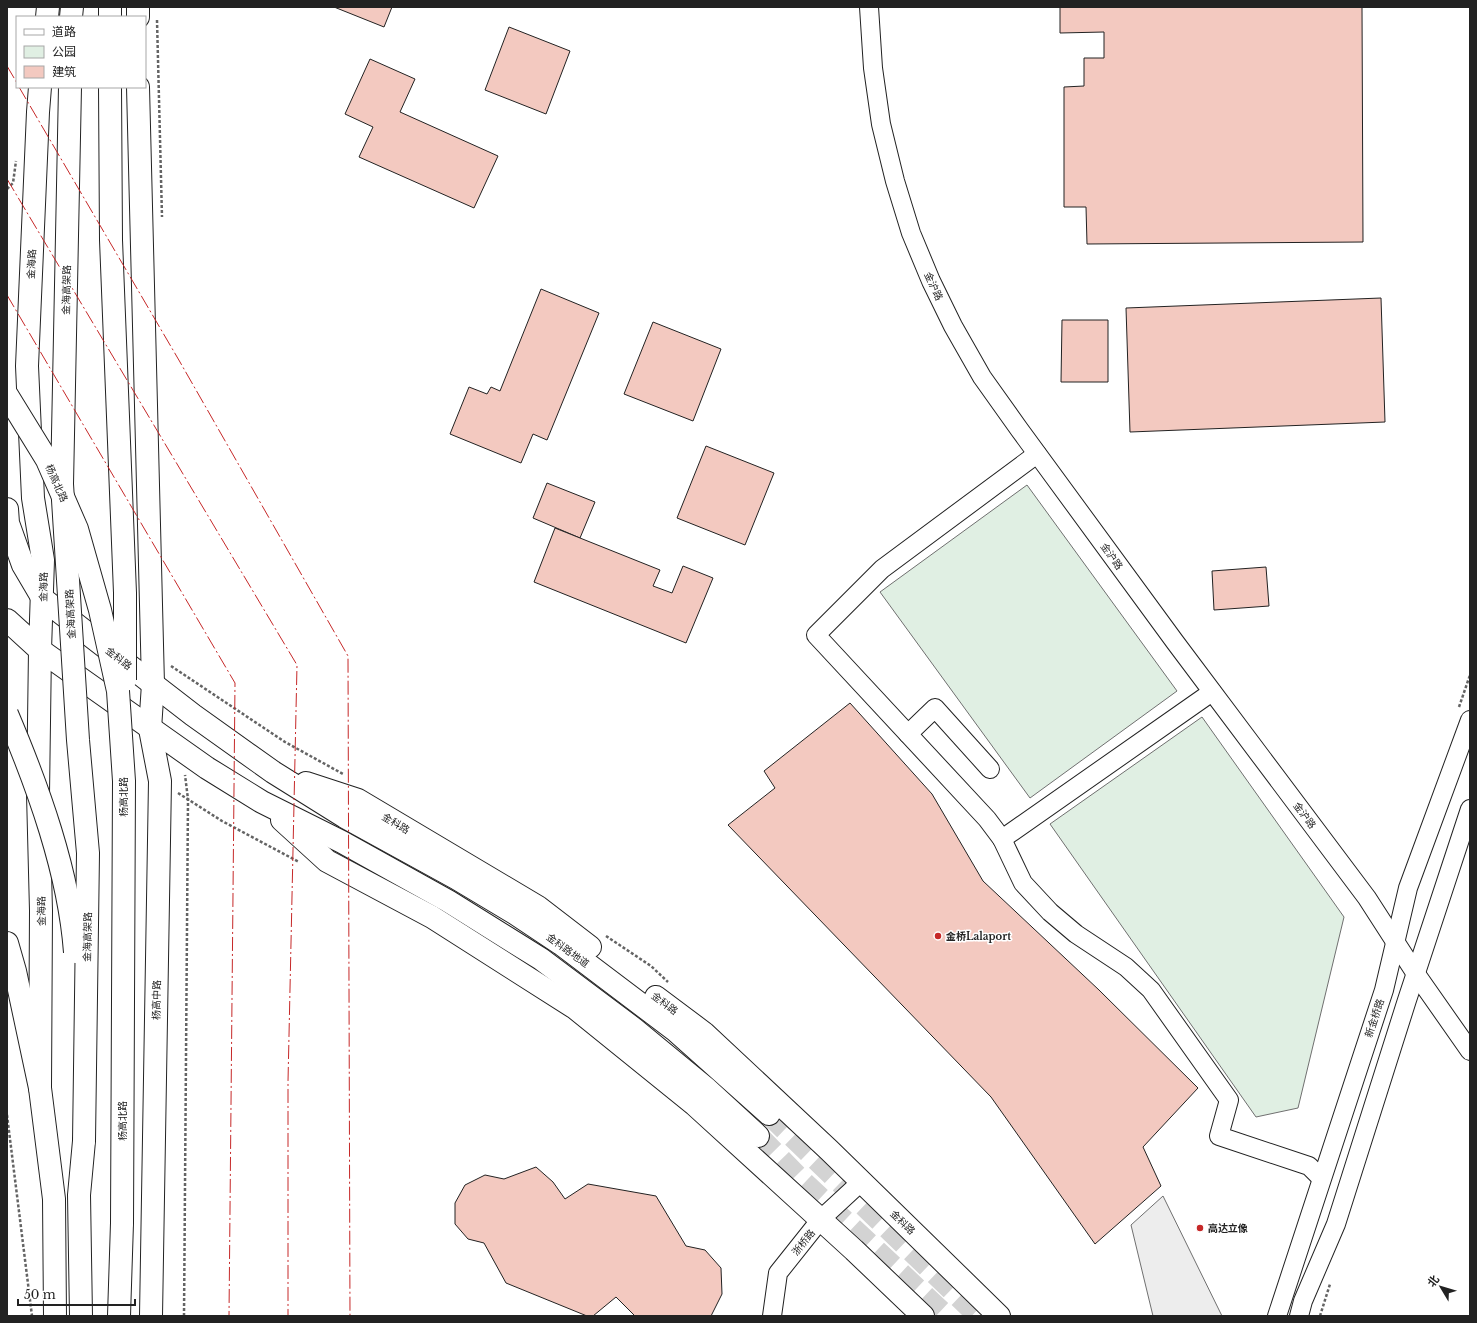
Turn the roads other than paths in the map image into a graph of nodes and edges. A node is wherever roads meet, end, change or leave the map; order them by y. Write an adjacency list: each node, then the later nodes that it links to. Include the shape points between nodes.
1 (869, 7): 7 (street, 金沪路, via 873,68 881,124 911,233 953,326 982,377)
2 (40, 88): 9 (main road, 金海路, via 27,366 34,498 43,560)
3 (70, 88): 32 (main road, 金海高架路, bridge, via 62,484 78,740 88,853)
4 (110, 88): 20 (main road, bridge, via 111,240 125,593)
5 (138, 88): 12 (main road)
6 (7, 395): 20 (main road, 杨高北路, bridge, via 47,460 77,529 100,610 118,691)
7 (1037, 454): 13 (street, 金沪路); 17 (street, via 882,568 816,635)
8 (7, 509): 9 (main road, via 8,523 23,565)
9 (43, 599): 11 (main road, 金海路); 12 (main road, 金科路)
10 (7, 620): 11 (main road)
11 (40, 650): 16 (main road); 29 (main road, 金海路)
12 (153, 684): 16 (main road, 杨高中路); 19 (main road, 金科路)
13 (1212, 692): 24 (street); 26 (street, 金沪路, via 1367,898)
14 (7, 714): 32 (main road, bridge, via 23,751 50,830 68,899 78,991)
15 (1470, 720): 26 (street, 新金桥路, via 1408,888)
16 (150, 729): 21 (main road); 39 (main road, 杨高中路, via 160,781)
17 (908, 734): 18 (street, via 935,708); 24 (street, via 987,819)
18 (990, 769)
19 (273, 772): 23 (main road, 金科路); 34 (main road, 金科路, via 358,800 538,907 704,1033)
20 (124, 782): 38 (main road, 杨高北路, bridge, via 122,1223)
21 (262, 802): 31 (main road, via 342,842 448,901 541,959 638,1032 707,1089); 35 (main road, via 327,861 432,917 575,1008 695,1105)
22 (1470, 810): 27 (street)
23 (345, 817): 30 (main road, 金科路地道, via 456,878 562,944 676,1031)
24 (1002, 839): 33 (street, via 1024,884 1050,912 1076,934 1126,967 1151,990 1229,1100 1219,1136 1309,1166)
25 (7, 943): 29 (main road)
26 (1395, 943): 27 (street, 金沪路); 33 (street, 新金桥路, via 1384,990)
27 (1416, 974): 28 (street, 金沪路); 44 (street, via 1336,1224)
28 (1470, 1051)
29 (40, 1088): 36 (main road, via 54,1199)
30 (769, 1114)
31 (758, 1136)
32 (84, 1141): 37 (main road, via 79,1196)
33 (1321, 1178): 43 (street, 新金桥路)
34 (861, 1182): 35 (street, 浙桥路); 42 (main road, 金科路)
35 (821, 1219): 40 (street, 浙桥路, via 778,1273); 41 (main road)
36 (55, 1316)
37 (81, 1316)
38 (119, 1316)
39 (151, 1316)
40 (772, 1316)
41 (923, 1316)
42 (999, 1316)
43 (1277, 1316)
44 (1298, 1316)

